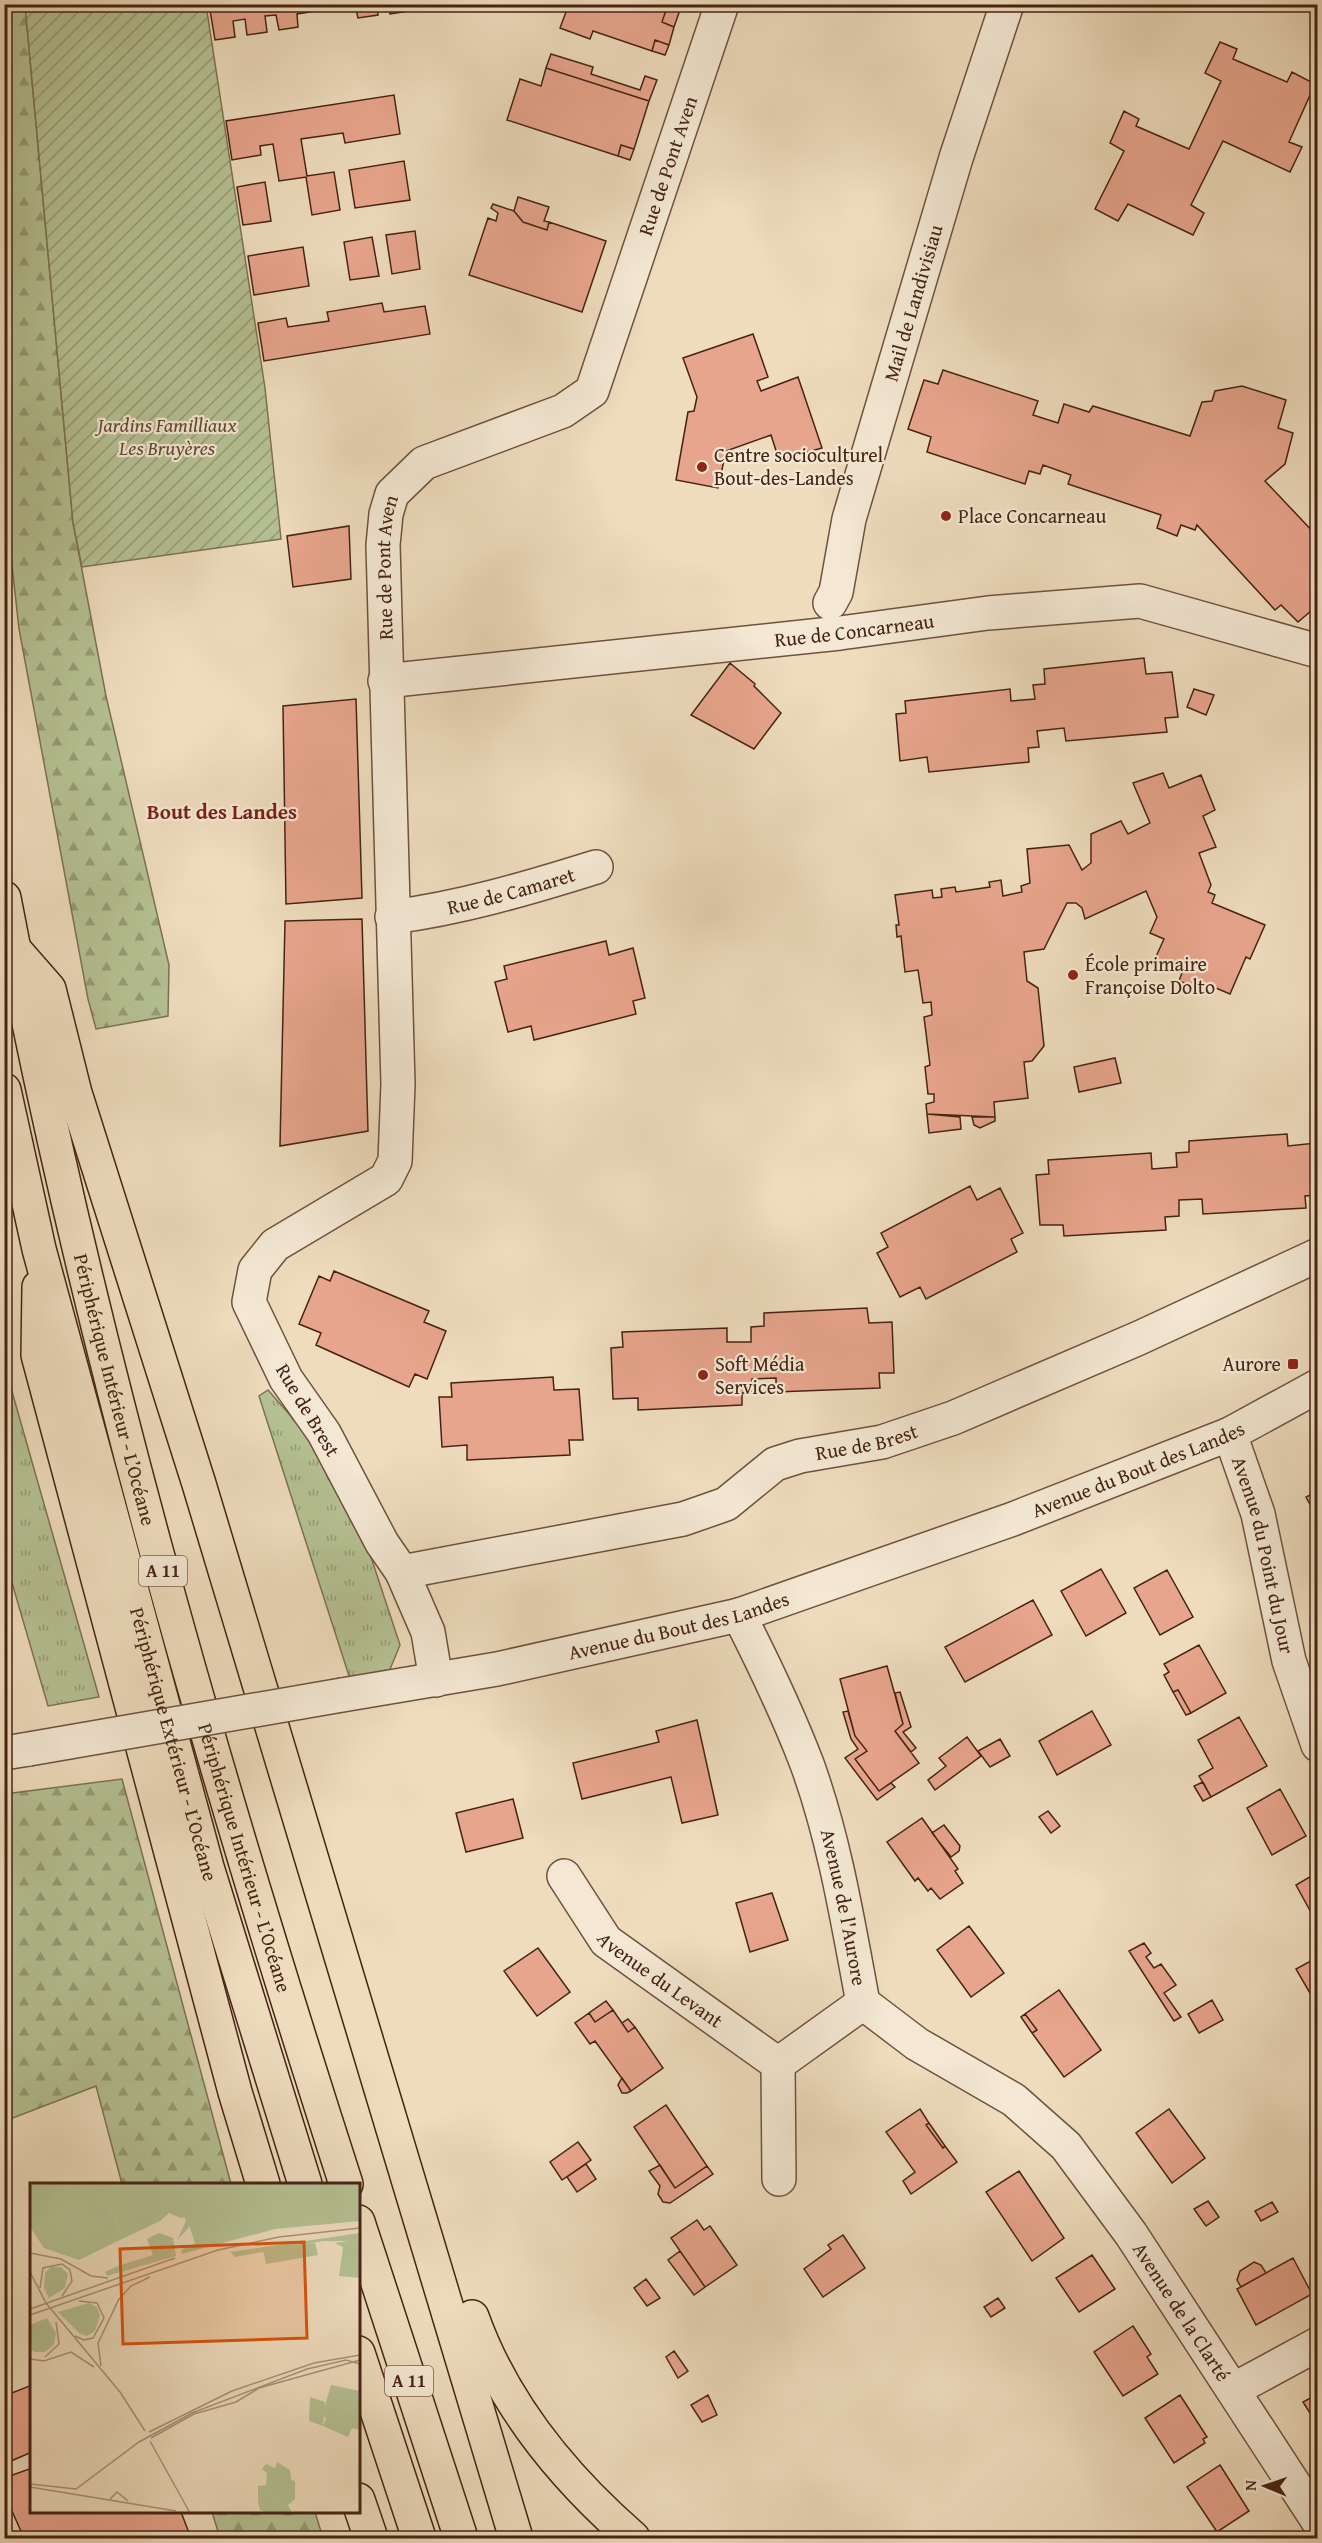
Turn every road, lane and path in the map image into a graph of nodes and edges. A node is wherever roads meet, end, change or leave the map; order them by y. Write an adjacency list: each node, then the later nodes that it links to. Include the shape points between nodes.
1 (723, 4): 5 (street, Rue de Pont Aven, via 592,391 563,411 424,463 392,494 383,545)
2 (1007, 4): 3 (street, Mail de Landivisiau, via 956,158 849,519 836,592)
3 (830, 603)
4 (1317, 651): 5 (street, Rue de Concarneau, via 1140,601 988,613 840,633)
5 (385, 681): 8 (street, Rue de Pont Aven)
6 (596, 867): 8 (street, Rue de Camaret, via 539,885 426,912)
7 (4, 898): 9 (highway, Périphérique Intérieur - L’Océane / A 11)
8 (392, 916): 11 (street, Rue de Pont Aven, via 398,1133 395,1161 386,1179)
9 (14, 949): 24 (highway, via 49,989 78,1104 199,1484); 28 (highway, Périphérique Intérieur - L’Océane / A 11, via 67,1193 132,1455 220,1772)
10 (4, 1090): 12 (highway, Périphérique Extérieur - L’Océane / A 11)
11 (274, 1245): 16 (street, Rue de Brest, via 255,1270 249,1302 286,1379 324,1432 382,1544)
12 (39, 1249): 26 (highway, via 38,1355); 27 (highway, Périphérique Extérieur - L’Océane / A 11, via 207,1867)
13 (1317, 1255): 16 (street, Rue de Brest, via 1140,1338 953,1418 882,1442 775,1464 726,1504 683,1519)
14 (1317, 1386): 15 (street, Avenue du Bout des Landes)
15 (1230, 1434): 17 (street, Avenue du Bout des Landes, via 1013,1519); 19 (street, Avenue du Point du Jour, via 1258,1514 1289,1660)
16 (402, 1572): 18 (street, Rue de Brest, via 428,1632)
17 (739, 1615): 18 (street, Avenue du Bout des Landes); 22 (street, Avenue de l'Aurore, via 778,1691 808,1766 831,1846)
18 (436, 1680): 20 (street, Avenue du Bout des Landes, bridge)
19 (1317, 1745)
20 (17, 1751)
21 (564, 1876): 23 (street, Avenue du Levant, via 606,1941)
22 (863, 2003): 23 (street); 30 (street, Avenue de l'Aurore, via 917,2044 1014,2100 1066,2145)
23 (778, 2064): 25 (street)
24 (398, 2142): 41 (highway); 42 (highway, via 421,2170 485,2354 555,2459 580,2490)
25 (779, 2179)
26 (263, 2183)
27 (305, 2183)
28 (346, 2183)
29 (360, 2229): 40 (highway, A 11)
30 (1131, 2234): 33 (street, Avenue de la Clarté)
31 (1317, 2344): 33 (street, Avenue de la Clarté)
32 (360, 2359): 39 (highway, A 11)
33 (1233, 2390): 36 (street, Avenue de la Clarté)
34 (360, 2506): 38 (highway)
35 (346, 2513): 37 (highway)
36 (1317, 2521)
37 (352, 2538)
38 (371, 2538)
39 (419, 2538)
40 (461, 2538)
41 (516, 2538)
42 (633, 2538)

